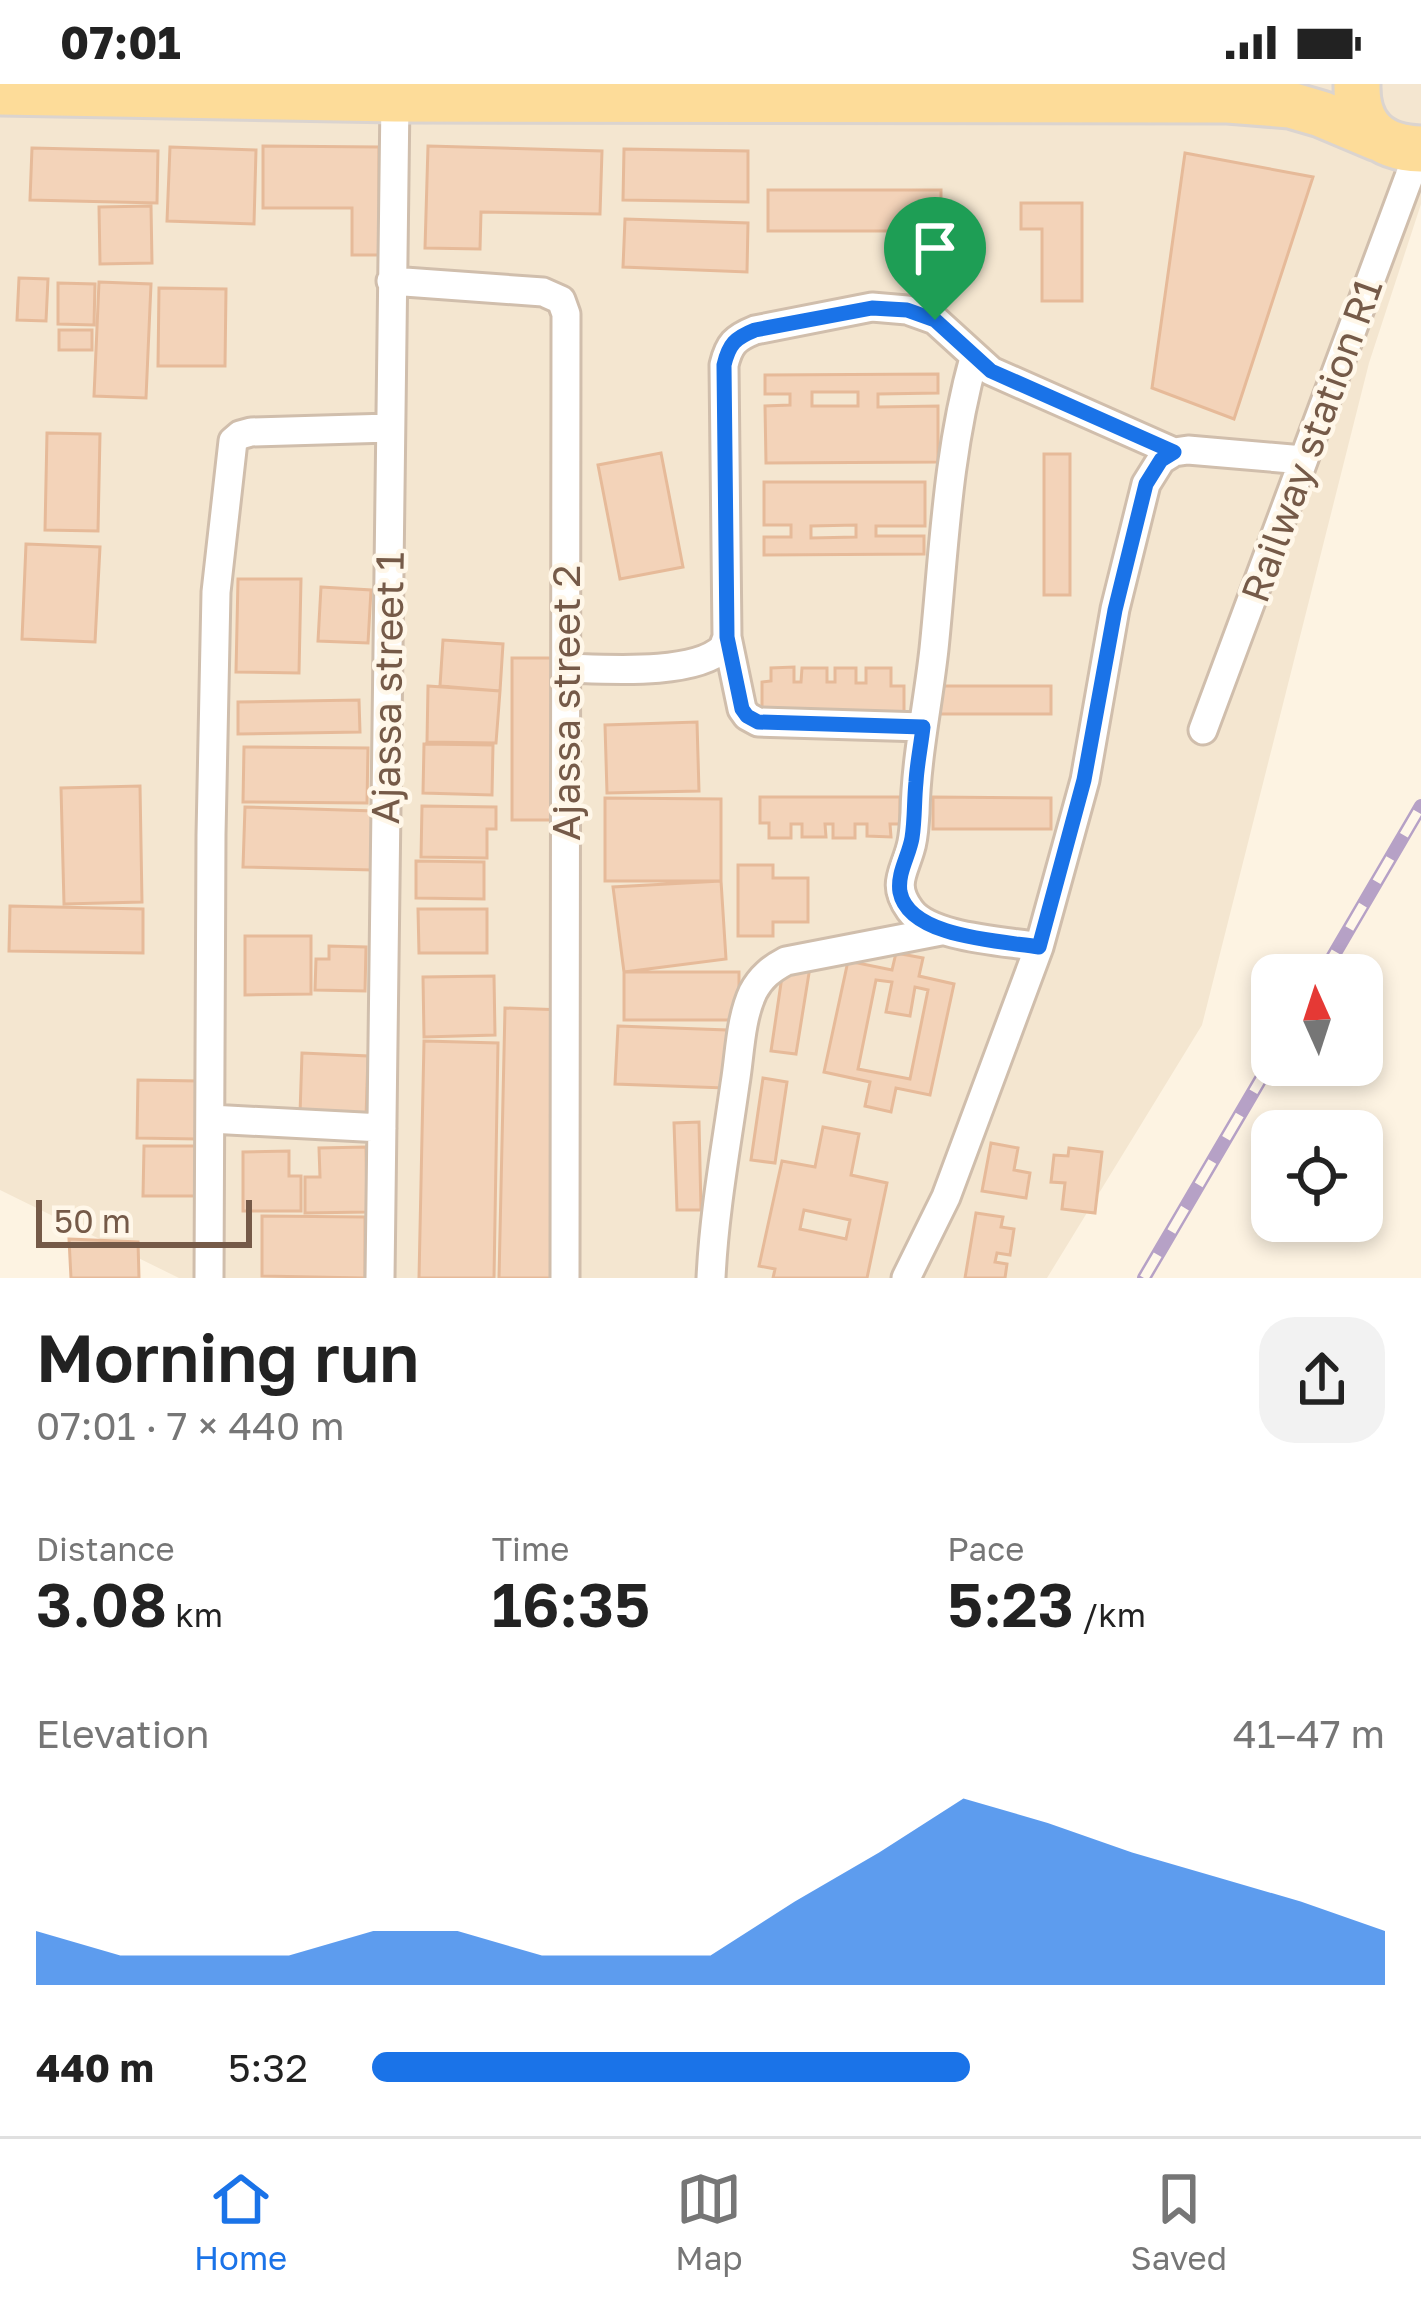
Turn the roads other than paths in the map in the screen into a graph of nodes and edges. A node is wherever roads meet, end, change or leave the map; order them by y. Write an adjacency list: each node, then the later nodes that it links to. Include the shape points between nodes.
1 (1357, 84): 4 (main road, via 1365,124)
2 (0, 92): 3 (main road)
3 (395, 99): 4 (main road, via 1228,100 1290,105); 5 (street, Ajassa street 1)
4 (1406, 145): 9 (street, Railway station R1)
5 (392, 281): 7 (street, Ajassa street 1); 11 (street, Ajassa street 2, via 543,292 560,300)
6 (974, 358): 8 (street); 10 (street, via 935,320 872,308 755,330 728,346); 12 (street, via 957,430)
7 (390, 428): 16 (street, via 251,432 233,441 216,592); 17 (street, Ajassa street 1)
8 (1174, 452): 9 (street); 15 (street, via 1146,484 1084,780)
9 (1304, 460): 13 (street, Railway station R1)
10 (727, 637): 11 (street, via 705,659 644,670); 12 (street, via 742,709 758,722)
11 (566, 668): 20 (street, Ajassa street 2)
12 (923, 727): 14 (street, via 900,893 913,915)
13 (1204, 730)
14 (941, 931): 15 (street); 21 (street, via 786,961 754,990)
15 (1039, 947): 22 (street, via 946,1197)
16 (210, 1119): 17 (street); 18 (street)
17 (382, 1128): 19 (street, Ajassa street 1)
18 (209, 1278)
19 (380, 1278)
20 (565, 1278)
21 (711, 1278)
22 (906, 1278)

